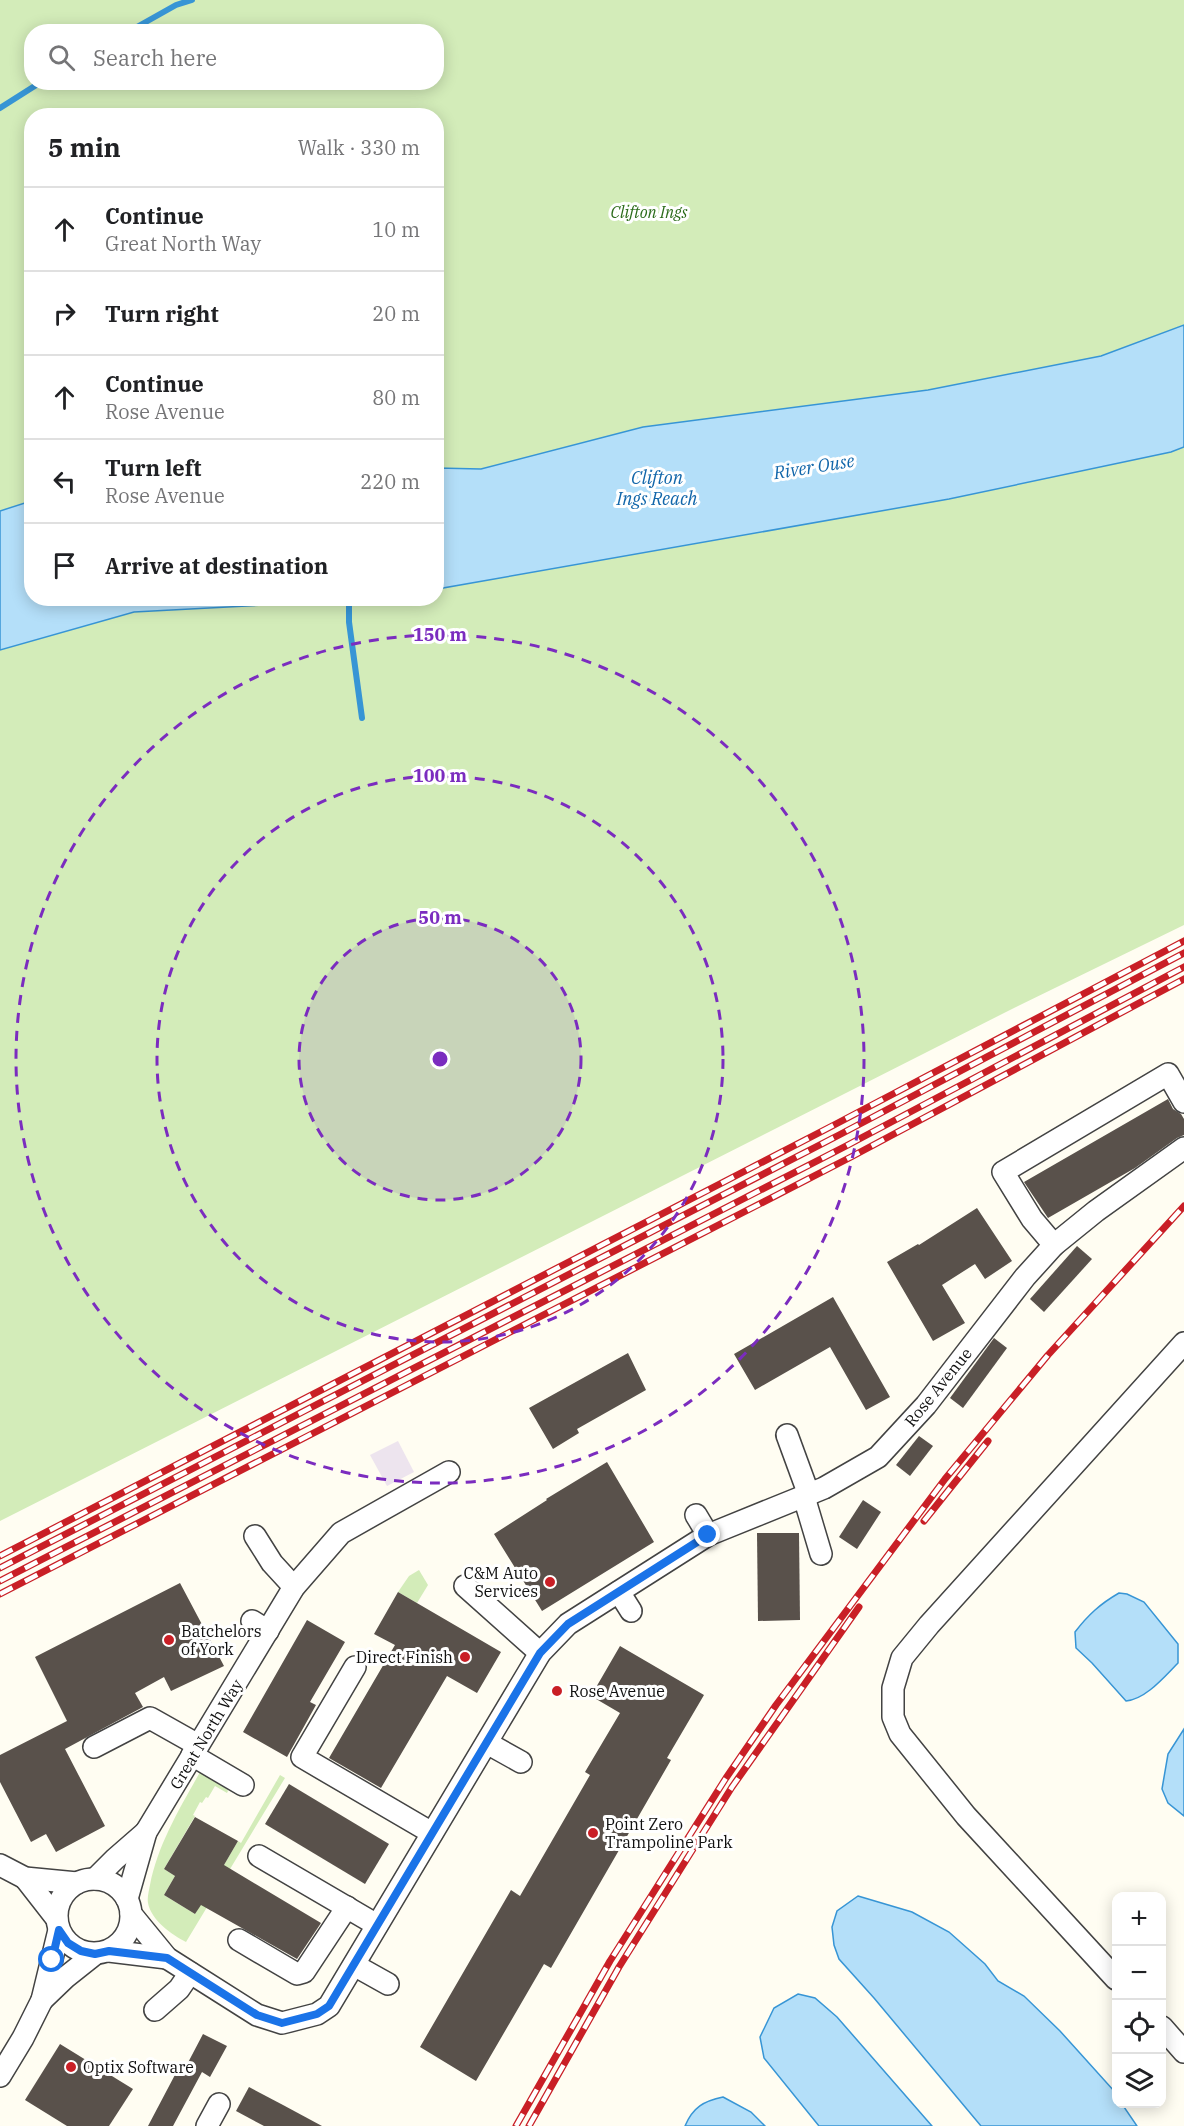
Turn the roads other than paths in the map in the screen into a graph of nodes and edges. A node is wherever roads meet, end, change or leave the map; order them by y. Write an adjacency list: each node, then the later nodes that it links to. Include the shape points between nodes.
1 (1184, 1102): 3 (street, via 1168,1074 1003,1172 1032,1219)
2 (1184, 1148): 3 (street, Rose Avenue)
3 (1054, 1245): 7 (street, Rose Avenue, via 938,1391 882,1453)
4 (1184, 1343): 38 (street, via 929,1625 902,1658 893,1688 893,1717 900,1734 966,1816)
5 (787, 1435): 7 (street)
6 (449, 1472): 13 (street, Great North Way, via 341,1533)
7 (806, 1496): 9 (street, Rose Avenue); 11 (street)
8 (696, 1515): 9 (street)
9 (708, 1535): 14 (street, Rose Avenue)
10 (255, 1536): 13 (street)
11 (821, 1554)
12 (465, 1586): 16 (street)
13 (294, 1587): 20 (street, Great North Way, via 260,1626)
14 (619, 1592): 15 (street); 16 (street, Rose Avenue, via 568,1624)
15 (631, 1611)
16 (540, 1653): 18 (street, Rose Avenue)
17 (356, 1667): 24 (street, via 302,1757)
18 (487, 1743): 21 (street); 24 (street, Rose Avenue)
19 (94, 1747): 20 (street, via 150,1718)
20 (195, 1750): 22 (street); 23 (street, Great North Way)
21 (521, 1762)
22 (243, 1785)
23 (146, 1832): 28 (street, Great North Way); 29 (street, Great North Way)
24 (432, 1833): 32 (street, Rose Avenue)
25 (259, 1856): 30 (street)
26 (0, 1865): 27 (street)
27 (25, 1878): 28 (street); 31 (street)
28 (86, 1881): 29 (street, via 113,1884); 31 (street, via 66,1892 59,1904)
29 (129, 1906): 34 (street, via 126,1936); 35 (street, Rose Avenue)
30 (347, 1907): 32 (street); 33 (street, via 304,1972 297,1974)
31 (58, 1924): 34 (street, via 68,1943 81,1951); 40 (street)
32 (377, 1925): 36 (street, Rose Avenue)
33 (239, 1940)
34 (102, 1952): 35 (street, Rose Avenue); 40 (street)
35 (167, 1958): 37 (street, Rose Avenue)
36 (354, 1965): 37 (street, Rose Avenue, via 329,2006 317,2014 282,2023 257,2015); 39 (street)
37 (190, 1973): 41 (street, via 179,1989)
38 (1112, 1975)
39 (388, 1984)
40 (42, 2000): 44 (street)
41 (155, 2010)
42 (1166, 2032): 43 (street)
43 (1184, 2052)
44 (0, 2076)
45 (219, 2104): 46 (street)
46 (207, 2126)

